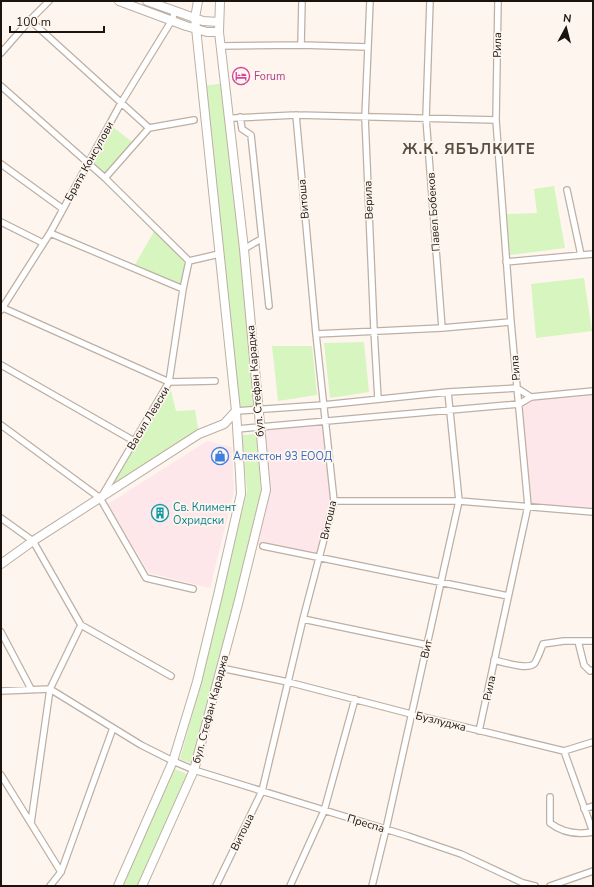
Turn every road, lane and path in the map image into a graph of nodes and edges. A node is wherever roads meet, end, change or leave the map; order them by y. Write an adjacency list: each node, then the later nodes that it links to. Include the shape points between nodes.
1 (49, 1): 12 (street)
2 (119, 1): 13 (street)
3 (147, 1): 10 (street)
4 (198, 1): 11 (street, бул. Стефан Караджа)
5 (220, 1): 14 (street, бул. Стефан Караджа)
6 (302, 1): 17 (street)
7 (370, 1): 19 (street, Верила)
8 (430, 1): 25 (street, Павел Бобеков)
9 (498, 1): 27 (street, Рила)
10 (175, 11): 11 (street); 13 (street, Братя Консулови)
11 (195, 18): 14 (street); 15 (street, бул. Стефан Караджа)
12 (30, 20): 20 (street); 22 (street)
13 (172, 20): 15 (street); 22 (street, Братя Консулови)
14 (218, 22): 16 (street, бул. Стефан Караджа)
15 (196, 28): 16 (street, via 207,32); 39 (street, бул. Стефан Караджа)
16 (219, 32): 18 (street, бул. Стефан Караджа)
17 (301, 45): 18 (street); 19 (street)
18 (220, 46): 38 (street, бул. Стефан Караджа)
19 (368, 47): 24 (street, Верила)
20 (1, 54)
21 (1, 86): 29 (street)
22 (121, 103): 28 (street); 29 (street, Братя Консулови)
23 (296, 115): 24 (street); 36 (street, via 237,118 242,129 251,135); 50 (street, Витоша)
24 (364, 117): 25 (street); 49 (street, Верила)
25 (426, 118): 27 (street); 48 (street, Павел Бобеков)
26 (194, 120): 28 (street)
27 (496, 120): 43 (street, Рила)
28 (149, 128): 31 (street)
29 (88, 163): 31 (street); 33 (street, Братя Консулови)
30 (1, 164): 33 (street)
31 (105, 178): 42 (street)
32 (566, 190): 41 (street)
33 (63, 209): 35 (street, Братя Консулови)
34 (1, 222): 37 (street)
35 (50, 233): 37 (street, Братя Консулови); 44 (street)
36 (261, 239): 38 (street); 45 (street)
37 (43, 243): 46 (street, Братя Консулови)
38 (244, 249): 61 (street, бул. Стефан Караджа)
39 (219, 254): 42 (street); 63 (street, бул. Стефан Караджа)
40 (593, 254): 41 (street)
41 (582, 255): 43 (street)
42 (189, 260): 44 (street, Васил Левски)
43 (506, 262): 47 (street, Рила)
44 (183, 289): 53 (street, Васил Левски)
45 (269, 306)
46 (1, 308): 53 (street)
47 (511, 322): 48 (street); 54 (street, Рила)
48 (442, 328): 49 (street)
49 (374, 330): 50 (street); 58 (street, Верила)
50 (316, 334): 60 (street, Витоша)
51 (1, 365): 69 (street)
52 (215, 381): 53 (street)
53 (169, 382): 69 (street, Васил Левски)
54 (517, 388): 56 (street); 57 (street); 59 (street, Рила)
55 (593, 391): 57 (street)
56 (448, 392): 58 (street); 62 (street, Вит)
57 (532, 397): 59 (street)
58 (378, 399): 60 (street)
59 (519, 404): 62 (street); 73 (street, Рила)
60 (323, 405): 61 (street); 64 (street, Витоша)
61 (258, 409): 63 (street); 67 (street, бул. Стефан Караджа)
62 (450, 410): 64 (street); 72 (street, Вит)
63 (236, 411): 65 (street); 68 (street, бул. Стефан Караджа)
64 (325, 422): 67 (street); 71 (street, Витоша)
65 (224, 424): 68 (street); 70 (street, Васил Левски, via 199,434)
66 (1, 425): 70 (street)
67 (259, 427): 68 (street); 90 (street, бул. Стефан Караджа, via 266,490)
68 (237, 429): 103 (street, бул. Стефан Караджа, via 241,494 197,682)
69 (134, 441): 70 (street, Васил Левски)
70 (100, 498): 76 (street, Васил Левски); 81 (street, via 146,578)
71 (334, 501): 72 (street); 78 (street, Витоша)
72 (459, 501): 73 (street); 80 (street, Вит)
73 (528, 506): 74 (street); 82 (street, Рила)
74 (593, 512)
75 (1, 518): 76 (street)
76 (33, 541): 79 (street, Васил Левски); 84 (street)
77 (263, 546): 78 (street)
78 (319, 557): 80 (street); 83 (street, Витоша)
79 (1, 564)
80 (442, 583): 82 (street); 88 (street, Вит)
81 (193, 590)
82 (508, 596): 89 (street, Рила)
83 (303, 619): 88 (street); 93 (street, Витоша)
84 (81, 625): 92 (street); 95 (street)
85 (1, 632): 94 (street)
86 (578, 641): 87 (street); 89 (street, via 543,644 535,663 529,666); 91 (street, via 584,665 590,671)
87 (593, 641)
88 (427, 645): 98 (street, Вит)
89 (494, 660): 100 (street, Рила)
90 (221, 668): 93 (street, Бузлуджа); 104 (street, бул. Стефан Караджа)
91 (593, 670)
92 (171, 676)
93 (288, 682): 97 (street, Бузлуджа); 106 (street, Витоша)
94 (31, 689): 95 (street); 96 (street)
95 (50, 689): 99 (street); 111 (street)
96 (1, 692)
97 (355, 699): 98 (street, Бузлуджа); 110 (street)
98 (411, 714): 100 (street, Бузлуджа); 112 (street, Вит)
99 (113, 728): 103 (street, Преспа); 115 (street)
100 (479, 731): 102 (street, Бузлуджа)
101 (593, 742): 102 (street)
102 (564, 751): 109 (street)
103 (173, 761): 104 (street, Преспа); 117 (street, бул. Стефан Караджа)
104 (194, 770): 106 (street, Преспа); 118 (street, бул. Стефан Караджа)
105 (1, 775): 111 (street)
106 (262, 791): 110 (street, Преспа); 119 (street, Витоша)
107 (550, 797): 113 (street, via 550,823 556,828 581,835)
108 (593, 806): 109 (street)
109 (584, 809): 113 (street)
110 (324, 811): 112 (street, Преспа); 120 (street)
111 (31, 823): 115 (street)
112 (386, 830): 121 (street, Вит); 122 (street, Преспа, via 461,854)
113 (593, 832)
114 (593, 871): 123 (street)
115 (61, 872): 116 (street)
116 (50, 886)
117 (118, 886)
118 (142, 886)
119 (216, 886)
120 (290, 886)
121 (372, 886)
122 (535, 886)
123 (550, 886)

